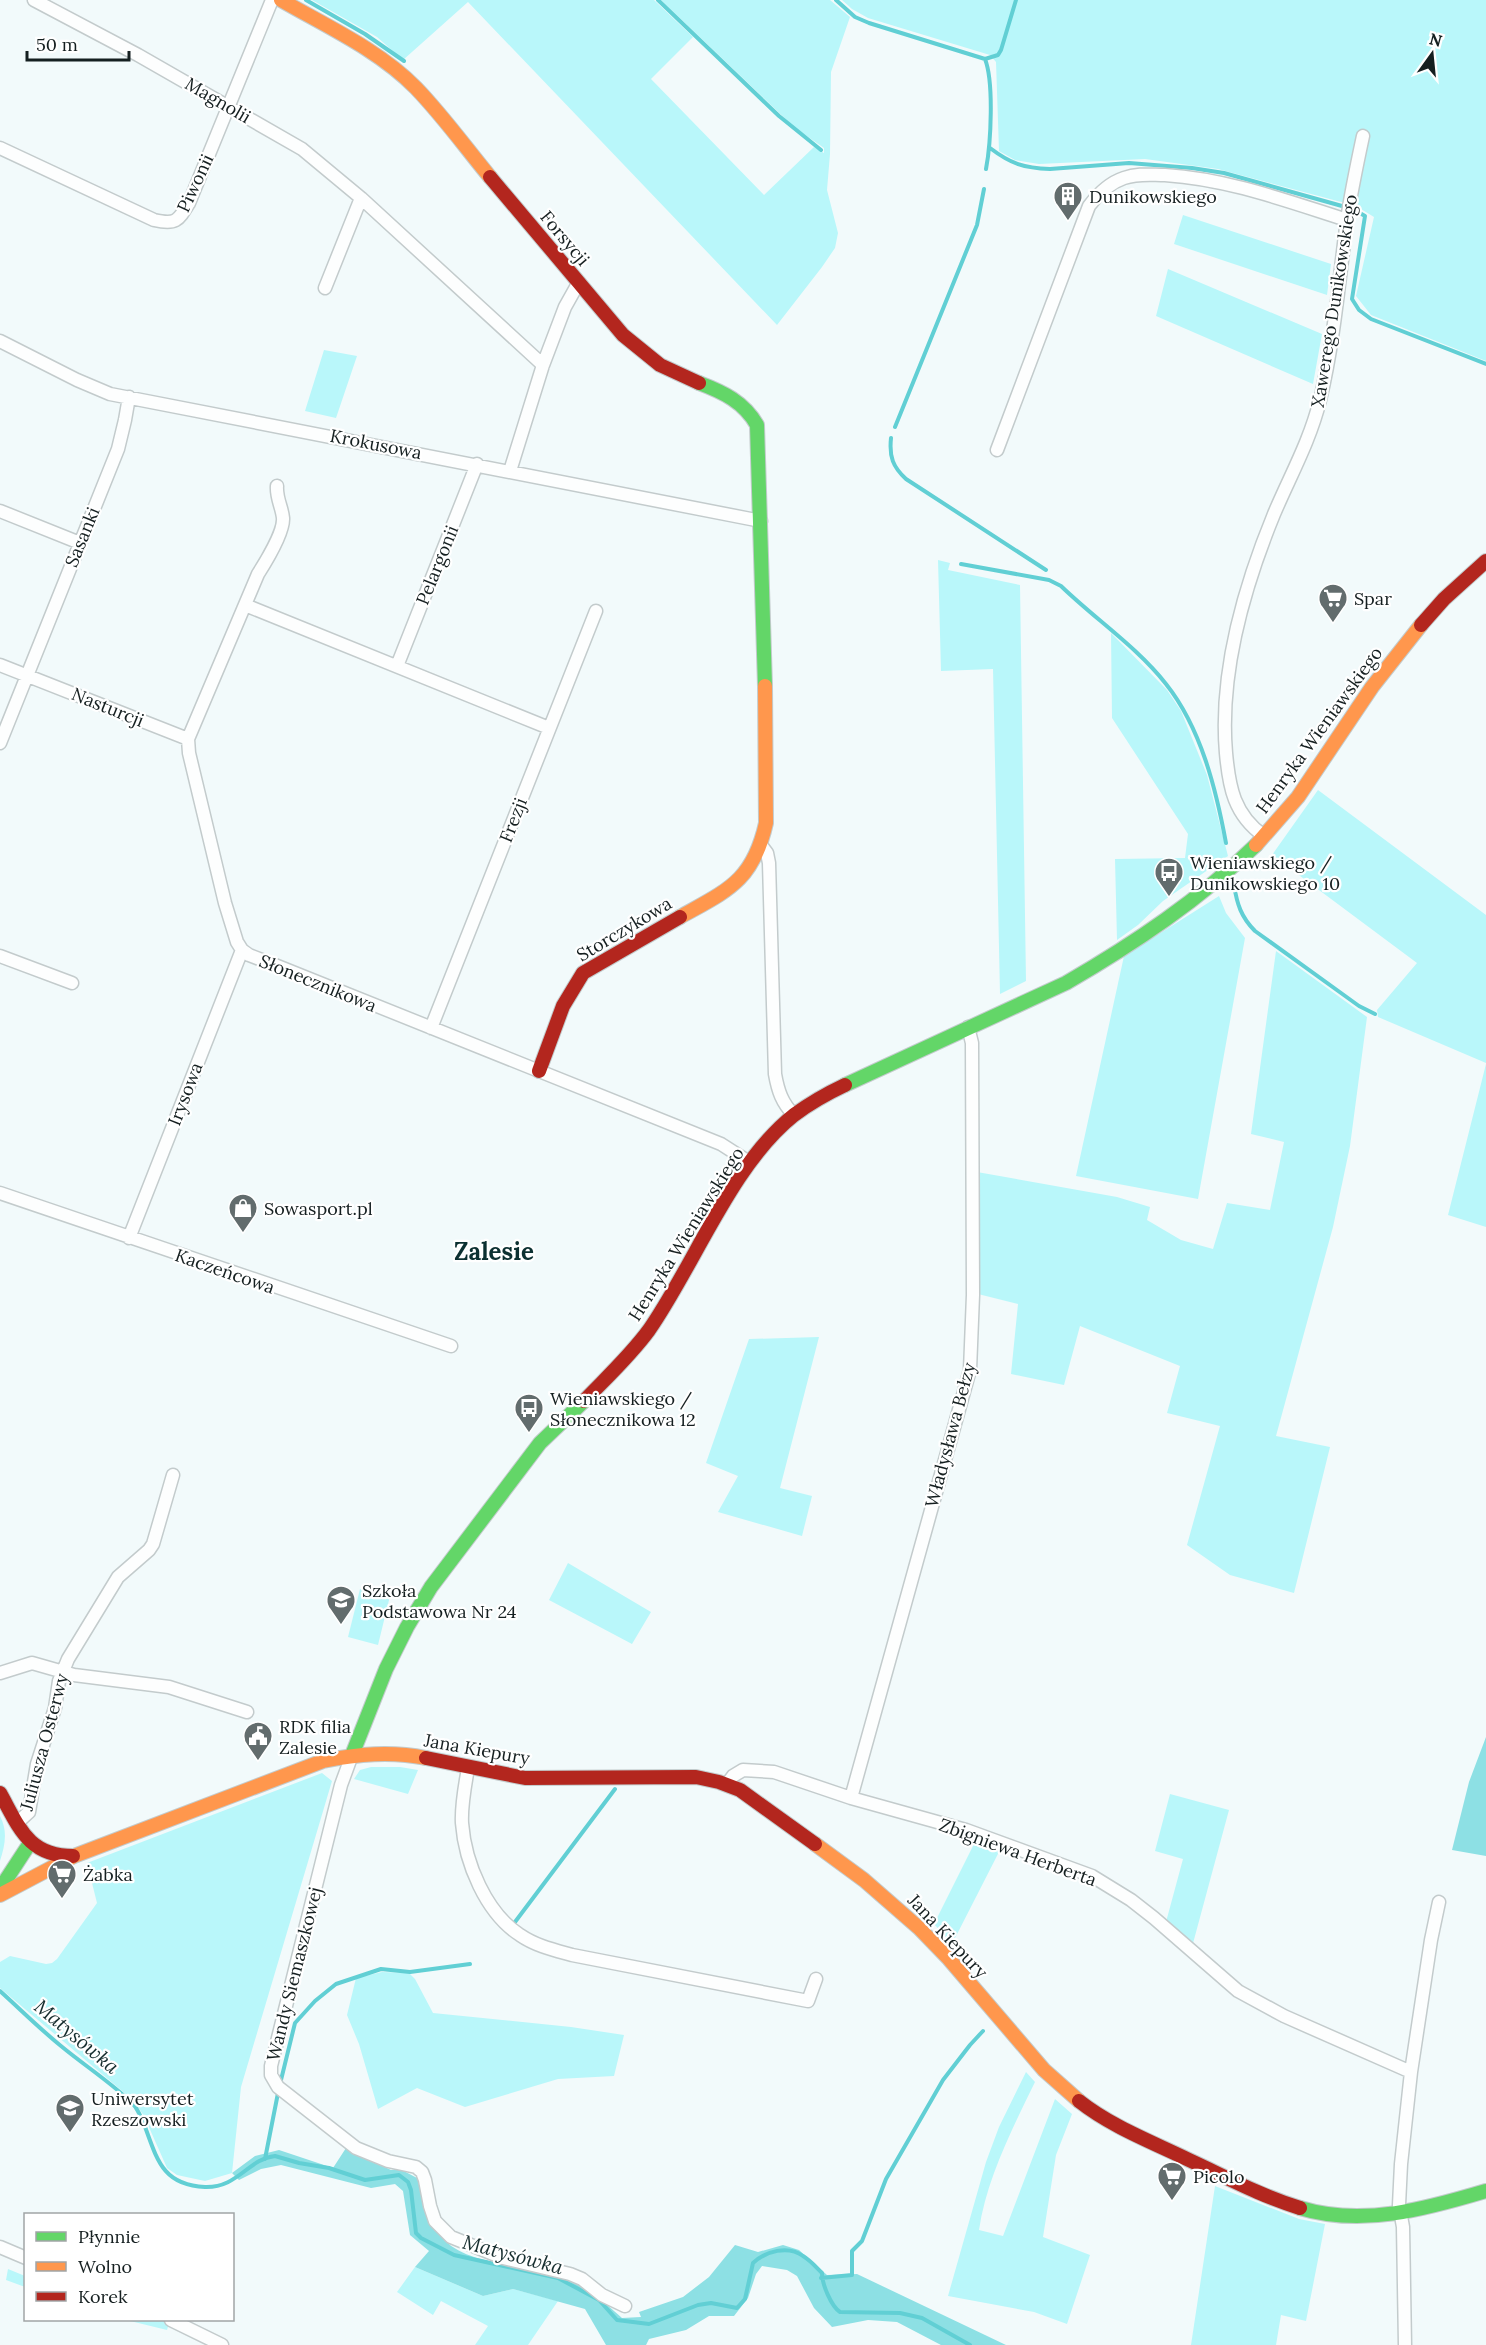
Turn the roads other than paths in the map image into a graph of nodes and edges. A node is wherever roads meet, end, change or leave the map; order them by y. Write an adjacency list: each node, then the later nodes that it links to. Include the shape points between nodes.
1 (34, 0): 4 (street, Magnolii)
2 (272, 0): 4 (street, Piwonii)
3 (281, 0): 9 (street, Forsycji, via 384,61 416,88)
4 (228, 106): 6 (street, Piwonii, via 189,203 179,219 169,224); 7 (street, Magnolii, via 302,149)
5 (1363, 136): 8 (street, Xawerego Dunikowskiego)
6 (0, 148)
7 (361, 198): 10 (street); 12 (street, Magnolii)
8 (1347, 219): 14 (street, via 1203,179 1140,174 1113,183 1089,206); 30 (street, Xawerego Dunikowskiego, via 1320,399 1299,461 1267,531 1238,625 1229,669 1225,729 1229,781 1240,813)
9 (579, 282): 12 (street); 19 (street, Forsycji, via 636,350 668,370 747,407 759,438)
10 (325, 288)
11 (0, 341): 13 (street, Krokusowa, via 94,388)
12 (543, 365): 16 (street)
13 (129, 397): 15 (street, Krokusowa); 20 (street, Sasanki, via 118,448)
14 (997, 450)
15 (477, 464): 16 (street, Krokusowa); 25 (street, Pelargonii)
16 (510, 471): 19 (street, Krokusowa)
17 (277, 486): 22 (street, via 283,524)
18 (0, 511): 20 (street)
19 (761, 521): 31 (street, Storczykowa, via 767,765)
20 (80, 543): 26 (street, Sasanki)
21 (1486, 561): 30 (street, Henryka Wieniawskiego, via 1419,625 1303,789)
22 (245, 605): 25 (street); 28 (street)
23 (596, 611): 27 (street, Frezji)
24 (0, 665): 26 (street)
25 (397, 666): 27 (street)
26 (27, 675): 28 (street, Nasturcji); 29 (street, Sasanki)
27 (549, 728): 36 (street, Frezji)
28 (188, 739): 32 (street, Słonecznikowa, via 225,903)
29 (0, 743)
30 (1263, 836): 35 (street, Henryka Wieniawskiego, via 1218,881 1137,940 1066,982)
31 (762, 845): 37 (street, Storczykowa, via 744,875 726,891 583,973 568,997); 38 (street, Storczykowa, via 770,863 776,1074 778,1090)
32 (242, 950): 36 (street, Słonecznikowa); 41 (street, Irysowa)
33 (0, 956): 34 (street)
34 (72, 983)
35 (968, 1027): 38 (street, Henryka Wieniawskiego, via 852,1081); 51 (street, Władysława Bełzy, via 972,1043 970,1370)
36 (431, 1028): 37 (street, Słonecznikowa)
37 (538, 1071): 39 (street, Słonecznikowa, via 721,1144)
38 (794, 1115): 39 (street, Henryka Wieniawskiego)
39 (749, 1162): 47 (street, Henryka Wieniawskiego, via 648,1330 620,1365 540,1443 431,1587 385,1672)
40 (1, 1195): 41 (street, Kaczeńcowa)
41 (129, 1238): 42 (street, Kaczeńcowa)
42 (451, 1346)
43 (173, 1475): 44 (street, Juliusza Osterwy, via 153,1544 109,1588)
44 (63, 1671): 45 (street, via 32,1663); 46 (street, via 169,1687); 52 (street, Juliusza Osterwy, via 37,1764 29,1812)
45 (0, 1673)
46 (247, 1712)
47 (351, 1755): 48 (street, Jana Kiepury, via 417,1756); 54 (street, via 265,1782); 64 (street, Wandy Siemaszkowej, via 270,2066 273,2081 356,2148 422,2172 435,2221 451,2237 503,2258 570,2274)
48 (468, 1768): 49 (street, Jana Kiepury, via 525,1778 682,1776); 58 (street, via 462,1824 467,1849 483,1893 503,1922 520,1935 551,1949 808,2001)
49 (727, 1784): 51 (street, Zbigniewa Herberta, via 743,1770 759,1770); 61 (street, Jana Kiepury, via 902,1911 1050,2075 1097,2113 1288,2204 1358,2217)
50 (0, 1793): 52 (street)
51 (851, 1798): 59 (street, Zbigniewa Herberta, via 966,1830 1092,1876 1154,1918 1238,1991 1284,2016)
52 (17, 1823): 53 (street)
53 (30, 1843): 54 (street, via 57,1857); 55 (street)
54 (74, 1856): 56 (street)
55 (0, 1889)
56 (0, 1895)
57 (1439, 1902): 59 (street)
58 (816, 1979)
59 (1411, 2072): 61 (street, via 1400,2180)
60 (1486, 2191): 61 (street, Jana Kiepury)
61 (1401, 2214): 67 (street)
62 (0, 2247): 63 (street)
63 (24, 2257)
64 (625, 2306)
65 (175, 2321): 66 (street)
66 (222, 2345)
67 (1405, 2345)

